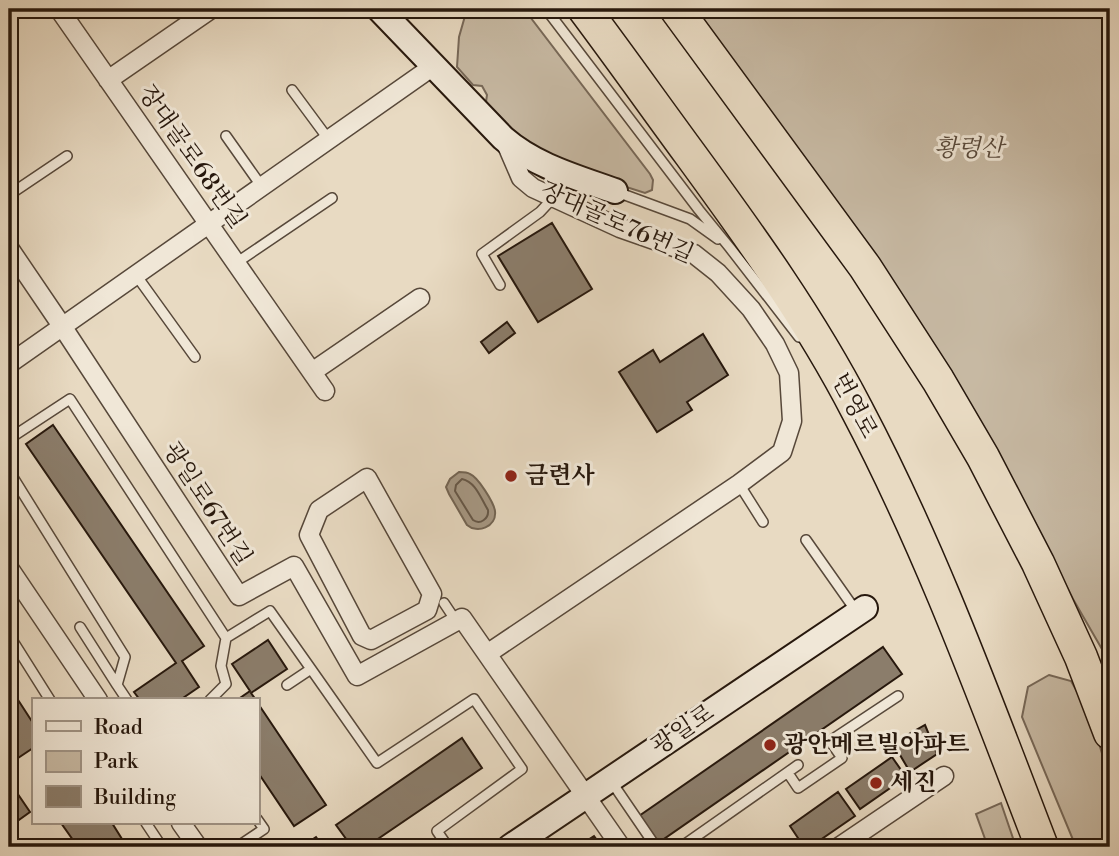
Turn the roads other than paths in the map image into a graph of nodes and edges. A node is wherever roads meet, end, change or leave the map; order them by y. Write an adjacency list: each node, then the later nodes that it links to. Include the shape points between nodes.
1 (59, 9): 8 (street, 장대골로68번길)
2 (211, 9): 8 (street, 장대골로68번길)
3 (379, 9): 7 (street, 장대골로76번길)
4 (546, 9): 21 (lane)
5 (584, 9): 33 (highway, 번영로, via 747,231)
6 (676, 9): 56 (highway, via 865,267 938,380 1038,563 1082,657)
7 (435, 65): 11 (street, 장대골로76번길); 12 (street)
8 (108, 80): 19 (street, 장대골로68번길)
9 (292, 90): 12 (lane)
10 (226, 136): 14 (lane)
11 (503, 138): 15 (street, 장대골로76번길, via 547,166); 18 (street, 장대골로76번길, via 521,178)
12 (329, 140): 14 (street)
13 (67, 156): 16 (lane)
14 (262, 187): 19 (street)
15 (615, 191): 21 (lane, via 690,219)
16 (9, 195)
17 (332, 198): 22 (lane, 장대골로68번길)
18 (553, 198): 24 (lane, via 482,254); 37 (street, 장대골로76번길, via 694,254 751,309 775,344 789,373 792,421 782,452)
19 (209, 224): 22 (street, 장대골로68번길); 23 (street)
20 (9, 248): 26 (street, 광일로67번길)
21 (730, 248): 27 (lane)
22 (236, 262): 31 (street, 장대골로68번길)
23 (136, 275): 26 (street); 28 (lane)
24 (500, 285)
25 (421, 298): 31 (street)
26 (62, 326): 29 (street); 43 (street, 광일로67번길, via 239,596 294,566 357,676)
27 (806, 345)
28 (195, 357)
29 (9, 364)
30 (822, 366): 33 (lane)
31 (312, 372): 32 (street, 장대골로68번길)
32 (325, 391)
33 (856, 408): 74 (highway, 번영로, via 929,560)
34 (9, 439): 46 (lane, via 70,399)
35 (9, 471): 49 (lane, via 125,657)
36 (367, 478): 36 (street, via 432,594 427,610 371,640 362,636 309,535 319,510)
37 (738, 484): 38 (lane); 47 (street)
38 (763, 522)
39 (806, 540): 42 (lane, 광일로)
40 (9, 568): 53 (street)
41 (444, 603): 43 (lane)
42 (861, 610): 60 (street, 광일로)
43 (456, 621): 47 (street, via 462,618)
44 (80, 627): 49 (lane)
45 (9, 635): 52 (lane)
46 (226, 639): 48 (lane, via 270,611); 55 (lane, via 221,666 226,684)
47 (487, 654): 61 (street)
48 (311, 669): 50 (lane); 68 (lane, via 376,764 474,699 522,769 437,831)
49 (117, 685): 54 (lane)
50 (287, 685)
51 (898, 695): 58 (lane, via 830,741 842,758 798,788)
52 (49, 698)
53 (97, 698)
54 (126, 698)
55 (212, 698)
56 (1110, 733)
57 (798, 765): 58 (lane)
58 (788, 773): 72 (lane)
59 (944, 776): 73 (street)
60 (610, 780): 61 (street, 광일로); 71 (lane)
61 (586, 796): 69 (street, 광일로); 70 (street)
62 (259, 822): 67 (lane, via 264,829)
63 (147, 824): 65 (lane)
64 (182, 824): 66 (street)
65 (162, 847)
66 (198, 847)
67 (237, 847)
68 (448, 847)
69 (510, 847)
70 (621, 847)
71 (656, 847)
72 (681, 847)
73 (839, 847)
74 (1042, 847)

